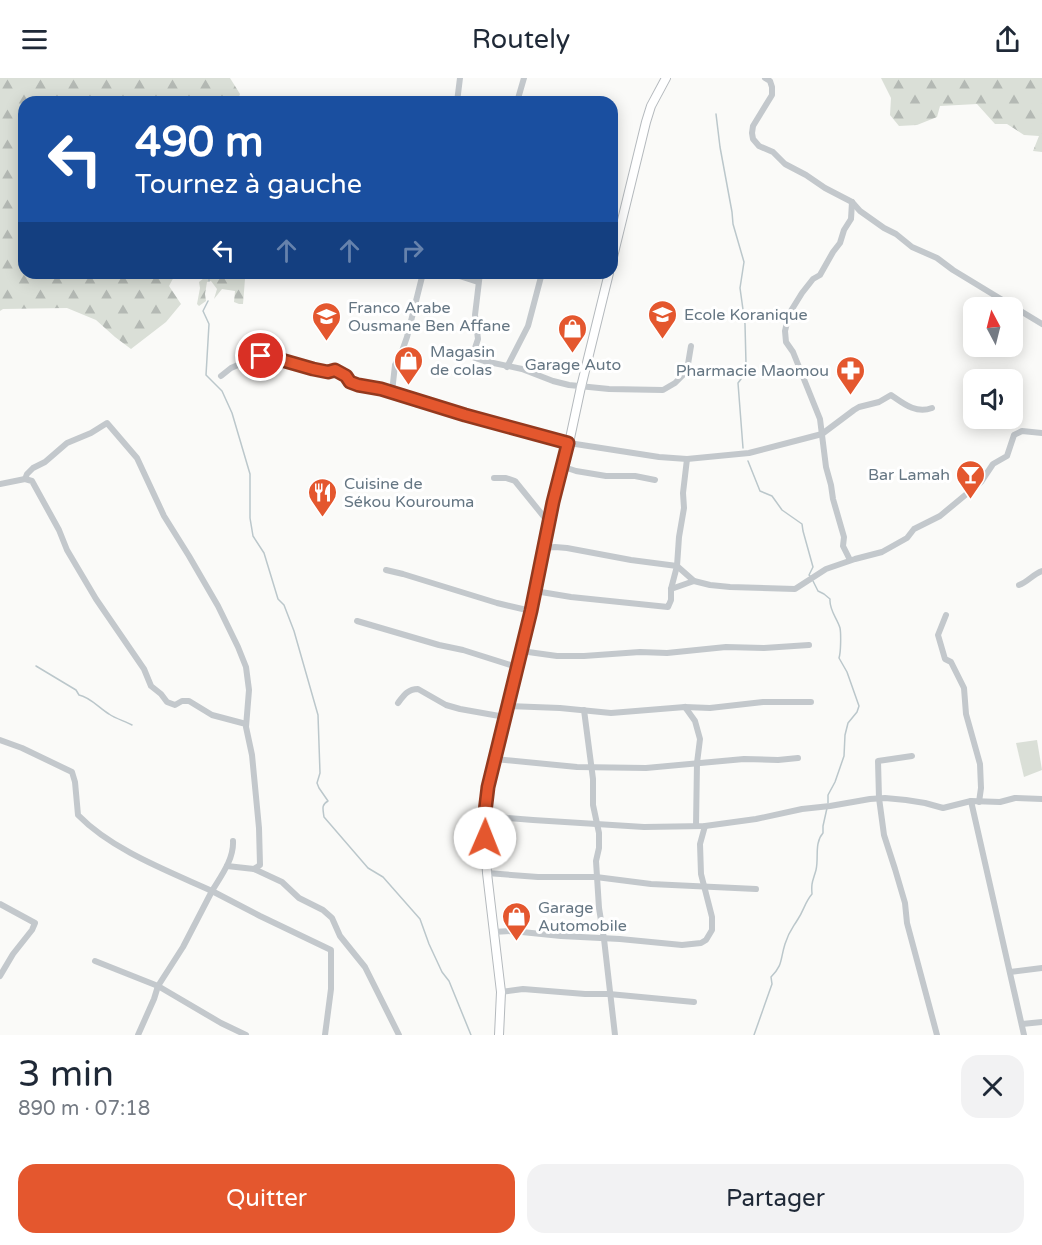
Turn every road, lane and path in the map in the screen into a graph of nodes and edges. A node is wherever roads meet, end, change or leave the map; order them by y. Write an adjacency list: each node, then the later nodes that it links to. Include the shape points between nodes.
1 (460, 78): 5 (street)
2 (524, 78): 6 (street)
3 (666, 78): 8 (highway, via 646,122)
4 (765, 78): 7 (street, via 770,81 772,95 753,126 753,139 785,164)
5 (458, 96)
6 (519, 96)
7 (852, 202): 15 (street, via 912,247 937,258); 25 (street, via 851,219 840,243 820,275 802,293 789,314 785,331 786,342 816,407)
8 (618, 236)
9 (420, 279): 22 (street, via 407,337 395,365)
10 (469, 279): 14 (street)
11 (479, 279): 14 (street)
12 (540, 279): 19 (street, via 528,326)
13 (608, 279): 21 (highway)
14 (478, 282): 18 (street, via 478,339)
15 (1042, 324)
16 (691, 346): 21 (street, via 684,374 663,390)
17 (458, 352): 18 (street)
18 (472, 357): 19 (street)
19 (507, 367): 21 (street)
20 (221, 376): 22 (street, via 261,356 328,372 335,370 350,382)
21 (581, 387): 26 (highway)
22 (392, 392): 26 (street)
23 (932, 408): 25 (street, via 923,411 907,406 891,395 859,407)
24 (1042, 433): 35 (street, via 1022,431 1014,435 1007,456 993,464 981,482 940,516 882,552)
25 (822, 434): 27 (street, via 749,453); 35 (street, via 843,546)
26 (568, 443): 27 (street); 28 (highway)
27 (687, 459): 36 (street)
28 (561, 466): 31 (street, via 606,476); 33 (highway)
29 (494, 478): 33 (street, via 515,481)
30 (25, 479): 32 (street); 55 (street, via 32,481 67,550 151,686 167,702 175,705 189,701 212,715); 55 (street, via 33,468 67,443 107,423 137,458 164,516 238,647 249,690)
31 (655, 480)
32 (0, 484)
33 (549, 523): 34 (highway)
34 (544, 548): 36 (street, via 567,548); 42 (highway)
35 (850, 560): 39 (street, via 826,569 795,589 730,587)
36 (677, 566): 39 (street); 41 (street)
37 (386, 570): 43 (street)
38 (1042, 571): 40 (street)
39 (694, 581): 41 (street)
40 (1019, 585)
41 (671, 589): 42 (street, via 668,608)
42 (535, 591): 43 (highway)
43 (531, 611): 47 (highway)
44 (946, 615): 64 (street, via 938,636 945,659 951,662 964,688 966,714 980,764 981,788)
45 (357, 621): 48 (street)
46 (809, 645): 47 (street, via 610,655 557,656)
47 (521, 651): 48 (highway)
48 (517, 668): 51 (highway)
49 (811, 702): 52 (street)
50 (399, 703): 54 (street, via 406,692 418,689 453,707)
51 (508, 706): 53 (street); 54 (highway)
52 (685, 707): 53 (street); 60 (street, via 695,721 700,740)
53 (584, 710): 61 (street)
54 (505, 717): 59 (highway)
55 (246, 724): 71 (street, via 259,828 260,865)
56 (0, 740): 76 (street, via 72,772 78,815 90,827 115,844)
57 (912, 756): 62 (street, via 878,761)
58 (798, 758): 60 (street)
59 (495, 759): 61 (street); 65 (highway)
60 (697, 763): 61 (street, via 646,768); 67 (street)
61 (592, 767): 66 (street)
62 (879, 798): 64 (street, via 943,808); 68 (street); 96 (street, via 884,835)
63 (1042, 799): 64 (street)
64 (975, 802): 83 (street)
65 (485, 812): 66 (street, via 507,818); 72 (highway)
66 (598, 824): 67 (street); 73 (street)
67 (696, 826): 68 (street)
68 (705, 826): 74 (street, via 700,844)
69 (233, 841): 70 (street)
70 (227, 866): 71 (street); 76 (street)
71 (254, 869): 93 (street, via 282,882 299,898 332,918 340,936 365,967)
72 (487, 873): 73 (street); 78 (highway)
73 (596, 878): 74 (street); 79 (street)
74 (703, 887): 75 (street); 79 (street, via 712,930 701,943)
75 (756, 889)
76 (212, 891): 84 (street); 92 (street, via 331,950)
77 (0, 904): 82 (street, via 35,923)
78 (493, 932): 79 (street); 85 (highway)
79 (604, 939): 86 (street)
80 (95, 961): 84 (street)
81 (1042, 968): 83 (street)
82 (1, 971)
83 (1010, 972): 89 (street)
84 (158, 986): 90 (street); 91 (street)
85 (501, 992): 86 (street, via 523,989); 94 (highway)
86 (609, 994): 87 (street); 95 (street)
87 (694, 1002)
88 (1042, 1023): 89 (street)
89 (1022, 1024): 97 (street)
90 (138, 1035)
91 (246, 1035)
92 (325, 1035)
93 (399, 1035)
94 (499, 1035)
95 (615, 1035)
96 (937, 1035)
97 (1024, 1035)

